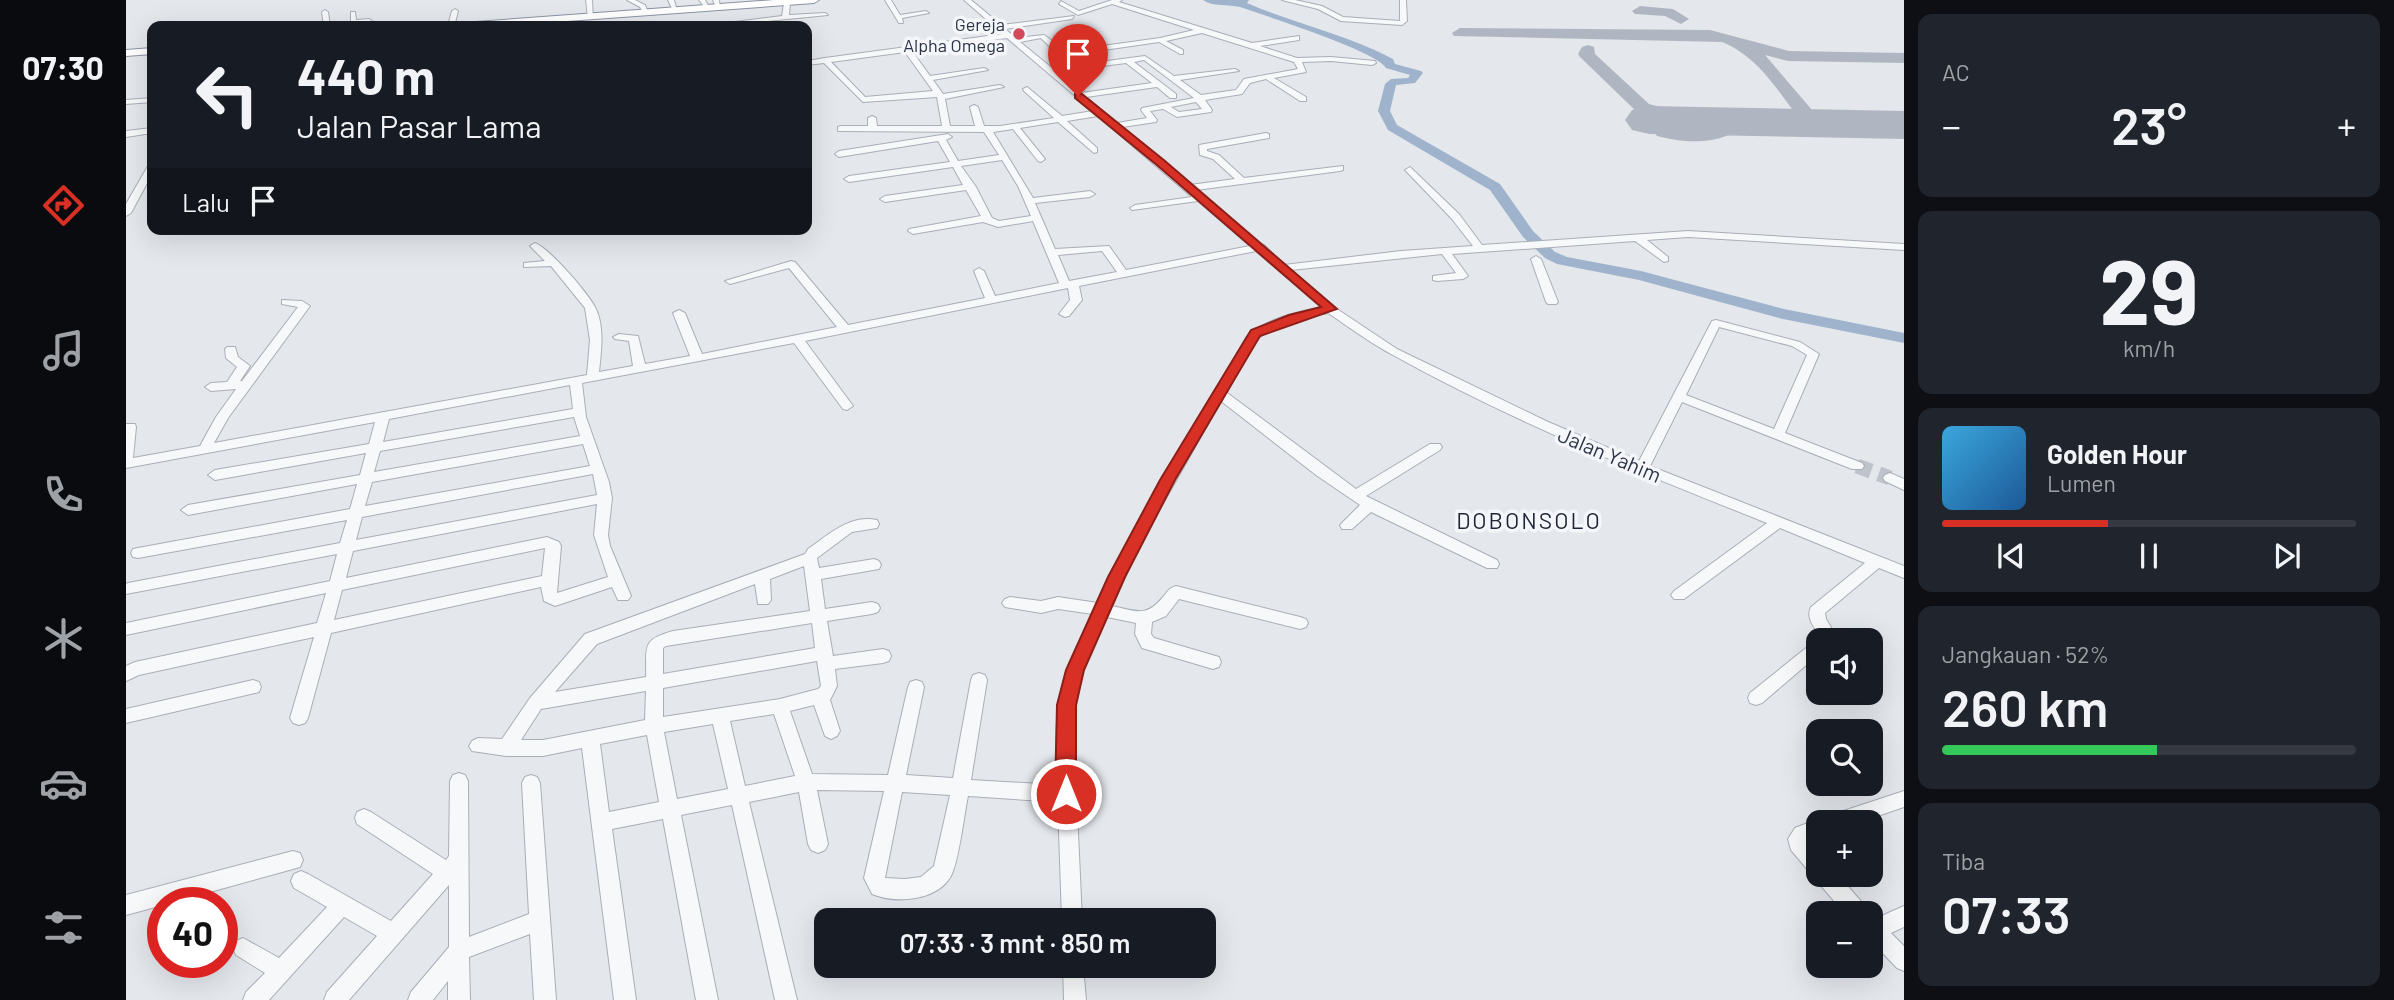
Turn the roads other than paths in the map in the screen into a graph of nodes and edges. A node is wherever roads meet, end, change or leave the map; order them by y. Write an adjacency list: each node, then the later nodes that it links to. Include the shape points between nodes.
1 (589, 0): 22 (street)
2 (630, 0): 18 (street)
3 (814, 0): 10 (highway)
4 (888, 0): 20 (street, via 899,20)
5 (967, 0): 32 (street, Jalan Yahim)
6 (1285, 0): 7 (street, via 1320,7 1341,19 1402,23)
7 (1402, 0)
8 (824, 1): 12 (highway)
9 (1111, 1): 11 (street, via 1078,13); 34 (street)
10 (755, 2): 14 (highway)
11 (1060, 3)
12 (787, 4): 14 (highway); 23 (street)
13 (673, 5): 14 (highway); 18 (highway)
14 (708, 6): 22 (highway)
15 (367, 11): 27 (street)
16 (455, 11): 28 (street)
17 (325, 12): 25 (street)
18 (645, 12): 22 (highway)
19 (353, 13): 26 (street)
20 (926, 13)
21 (825, 15): 23 (street)
22 (591, 17): 29 (highway); 30 (highway)
23 (787, 17): 31 (street)
24 (1072, 17): 32 (street)
25 (326, 21)
26 (353, 21)
27 (368, 21)
28 (457, 21)
29 (502, 21)
30 (543, 21)
31 (748, 21)
32 (998, 28): 35 (street, Jalan Yahim)
33 (1223, 29): 34 (street)
34 (1209, 30): 37 (street); 39 (street)
35 (1010, 38): 40 (street, via 1042,36); 41 (street); 54 (street, Jalan Yahim)
36 (1296, 38): 39 (street)
37 (1160, 40): 44 (street); 50 (street, via 1091,50)
38 (853, 45): 45 (street)
39 (1253, 45): 48 (street)
40 (1055, 47)
41 (907, 49): 45 (street); 56 (street)
42 (147, 50): 43 (highway)
43 (126, 52)
44 (1180, 52)
45 (857, 55): 47 (street)
46 (1126, 59): 50 (street); 57 (street, via 1145,58); 58 (street)
47 (825, 60): 49 (street); 61 (street, via 863,100)
48 (1297, 60): 51 (street); 55 (street, via 1303,69)
49 (812, 62)
50 (1104, 62): 54 (street)
51 (1372, 63)
52 (984, 70): 56 (street)
53 (1236, 71): 57 (street)
54 (1049, 72): 62 (street, Jalan Yahim)
55 (1270, 76): 64 (street, via 1248,81 1239,92); 65 (street)
56 (929, 78): 61 (street)
57 (1175, 78): 64 (street)
58 (1156, 85): 62 (street); 63 (street)
59 (1000, 87): 61 (street)
60 (1027, 89): 71 (street)
61 (940, 95): 74 (street)
62 (1078, 96): 70 (street, Jalan Yahim)
63 (1173, 96)
64 (1200, 99): 68 (street); 68 (street, via 1208,110 1186,118)
65 (1303, 99)
66 (147, 100): 67 (street)
67 (126, 102)
68 (1164, 106): 72 (street, via 1145,110 1153,120)
69 (974, 107): 76 (street)
70 (1099, 113): 71 (street); 72 (street, Jalan Yahim)
71 (1060, 120): 73 (street); 81 (street)
72 (1115, 126): 92 (street, Jalan Yahim)
73 (1015, 127): 76 (street); 84 (street)
74 (946, 128): 75 (street, via 872,123); 76 (street)
75 (841, 129)
76 (984, 130): 80 (street); 83 (street)
77 (147, 132): 78 (street)
78 (126, 134)
79 (1266, 136): 90 (street, via 1202,147 1203,153 1217,158)
80 (941, 138): 82 (street); 85 (street)
81 (1094, 150)
82 (839, 154)
83 (1005, 157): 85 (street); 97 (street)
84 (1041, 159)
85 (956, 164): 89 (street); 91 (street)
86 (1340, 169): 90 (street)
87 (1410, 170): 106 (street, via 1439,197)
88 (147, 173): 94 (street)
89 (849, 180)
90 (1242, 181): 92 (street)
91 (971, 187): 96 (street); 101 (street)
92 (1191, 188): 95 (street, Jalan Yahim)
93 (1090, 194): 97 (street)
94 (131, 196): 99 (street)
95 (1202, 198): 98 (street); 105 (street, Jalan Yahim)
96 (885, 200)
97 (1030, 201): 100 (street)
98 (1135, 208)
99 (126, 213)
100 (1036, 218): 101 (street, via 998,224); 109 (street)
101 (985, 219): 102 (street)
102 (913, 231)
103 (1637, 237): 106 (street); 107 (street, via 1688,234); 111 (street)
104 (535, 246): 112 (street)
105 (1260, 247): 114 (street, Jalan Yahim); 116 (street)
106 (1479, 247): 108 (street)
107 (1904, 247)
108 (1444, 250): 114 (street); 117 (street, via 1463,276)
109 (1050, 252): 116 (street, via 1105,247); 119 (street)
110 (1536, 259): 122 (street)
111 (1664, 259)
112 (554, 262): 113 (street); 132 (street, via 590,308 596,340)
113 (528, 265)
114 (1283, 268): 123 (street, Jalan Yahim)
115 (979, 271): 120 (street)
116 (1123, 273): 119 (street)
117 (1437, 278)
118 (730, 281): 126 (street, via 793,265)
119 (1069, 284): 120 (street); 125 (street, via 1076,300)
120 (991, 299): 126 (street)
121 (286, 302): 134 (street, via 304,306)
122 (1552, 302)
123 (1330, 309): 137 (street, via 1255,333); 151 (street, Jalan Yahim, via 1435,373)
124 (679, 313): 130 (street)
125 (1065, 314)
126 (837, 330): 128 (street)
127 (619, 337): 131 (street, via 634,338)
128 (797, 338): 130 (street); 139 (street)
129 (231, 349): 135 (street, via 232,358 244,364)
130 (696, 354): 131 (street)
131 (640, 365): 132 (street)
132 (593, 374): 133 (street)
133 (576, 380): 140 (street); 141 (street)
134 (246, 384): 135 (street); 145 (street)
135 (231, 385): 136 (street)
136 (211, 387)
137 (1219, 393): 157 (street); 183 (street)
138 (1680, 397): 143 (street); 143 (street, via 1716,323 1805,348 1813,357); 151 (street)
139 (847, 406)
140 (578, 412): 144 (street); 146 (street)
141 (383, 416): 145 (street); 146 (street)
142 (130, 427): 148 (street)
143 (1778, 435): 150 (street)
144 (586, 439): 152 (street); 155 (street)
145 (208, 443): 149 (street)
146 (375, 446): 153 (street); 155 (street)
147 (1435, 447): 157 (street)
148 (126, 457)
149 (126, 464)
150 (1857, 466)
151 (1642, 468): 162 (street, Jalan Yahim)
152 (597, 469): 158 (street); 161 (street)
153 (215, 475)
154 (1890, 478): 156 (street)
155 (364, 479): 160 (street); 161 (street)
156 (1904, 485)
157 (1355, 496): 159 (street)
158 (605, 498): 165 (street); 175 (street, via 601,536)
159 (1369, 505): 164 (street); 169 (street)
160 (188, 510)
161 (355, 513): 165 (street); 166 (street)
162 (1778, 522): 168 (street, Jalan Yahim); 178 (street)
163 (872, 524): 167 (street, via 848,528)
164 (1347, 525)
165 (345, 548): 176 (street); 177 (street)
166 (138, 553)
167 (810, 558): 172 (street); 173 (street)
168 (1876, 562): 171 (street, Jalan Yahim); 187 (street, via 1817,611)
169 (1492, 564)
170 (874, 565): 173 (street)
171 (1904, 569)
172 (762, 575): 180 (street); 201 (street, via 591,639)
173 (813, 575): 184 (street)
174 (549, 580): 175 (street, via 549,597 555,600); 176 (street, via 554,547 547,542); 189 (street)
175 (616, 580): 179 (street)
176 (333, 588): 188 (street); 189 (street)
177 (128, 589)
178 (1679, 595)
179 (623, 596)
180 (763, 600)
181 (1010, 603): 183 (street)
182 (872, 608): 184 (street)
183 (1102, 608): 185 (street); 217 (street, via 1070,688)
184 (818, 614): 192 (street); 196 (street, via 660,641 655,646)
185 (1145, 619): 186 (street, via 1160,612 1176,592); 193 (street, via 1143,634 1148,643)
186 (1300, 623)
187 (1823, 628)
188 (126, 629)
189 (321, 630): 194 (street); 205 (street)
190 (883, 656): 192 (street)
191 (1806, 656): 200 (street)
192 (825, 658): 196 (street); 199 (street, via 829,690)
193 (1213, 662)
194 (126, 674)
195 (979, 680): 215 (street)
196 (655, 682): 201 (street); 206 (street)
197 (253, 687): 204 (street)
198 (916, 687): 214 (street)
199 (820, 696): 202 (street); 207 (street)
200 (1756, 698)
201 (536, 703): 210 (street)
202 (780, 706): 203 (street); 212 (street)
203 (720, 715): 206 (street); 216 (street)
204 (126, 716)
205 (299, 718)
206 (654, 726): 208 (street); 219 (street)
207 (831, 731)
208 (590, 739): 210 (street, via 543,748); 222 (street)
209 (478, 746): 210 (street)
210 (506, 748)
211 (459, 781): 227 (street)
212 (806, 782): 214 (street); 216 (street); 224 (street)
213 (531, 783): 235 (street)
214 (894, 783): 215 (street); 215 (street, via 874,878 879,887 898,891 915,889 943,871)
215 (961, 788): 217 (street)
216 (738, 794): 219 (street); 251 (street)
217 (1066, 794): 233 (street)
218 (1904, 799): 220 (street)
219 (670, 807): 222 (street); 250 (street)
220 (1871, 810)
221 (364, 818): 227 (street)
222 (603, 822): 249 (street)
223 (1806, 832): 225 (street, via 1798,844)
224 (818, 844)
225 (1806, 854)
226 (293, 860): 231 (street)
227 (453, 865): 237 (street); 240 (street)
228 (301, 881): 232 (street)
229 (1835, 887): 230 (street)
230 (1848, 901)
231 (126, 905)
232 (342, 905): 237 (street); 242 (street)
233 (1071, 908)
234 (1904, 916): 236 (street)
235 (540, 920): 240 (street); 248 (street)
236 (1883, 924)
237 (393, 934): 245 (street)
238 (1883, 939): 241 (street)
239 (243, 948): 242 (street)
240 (459, 951): 246 (street); 247 (street)
241 (1904, 961)
242 (281, 971): 244 (street)
243 (1074, 978): 252 (street)
244 (254, 1000)
245 (335, 1000)
246 (419, 1000)
247 (459, 1000)
248 (545, 1000)
249 (625, 1000)
250 (707, 1000)
251 (786, 1000)
252 (1075, 1000)

